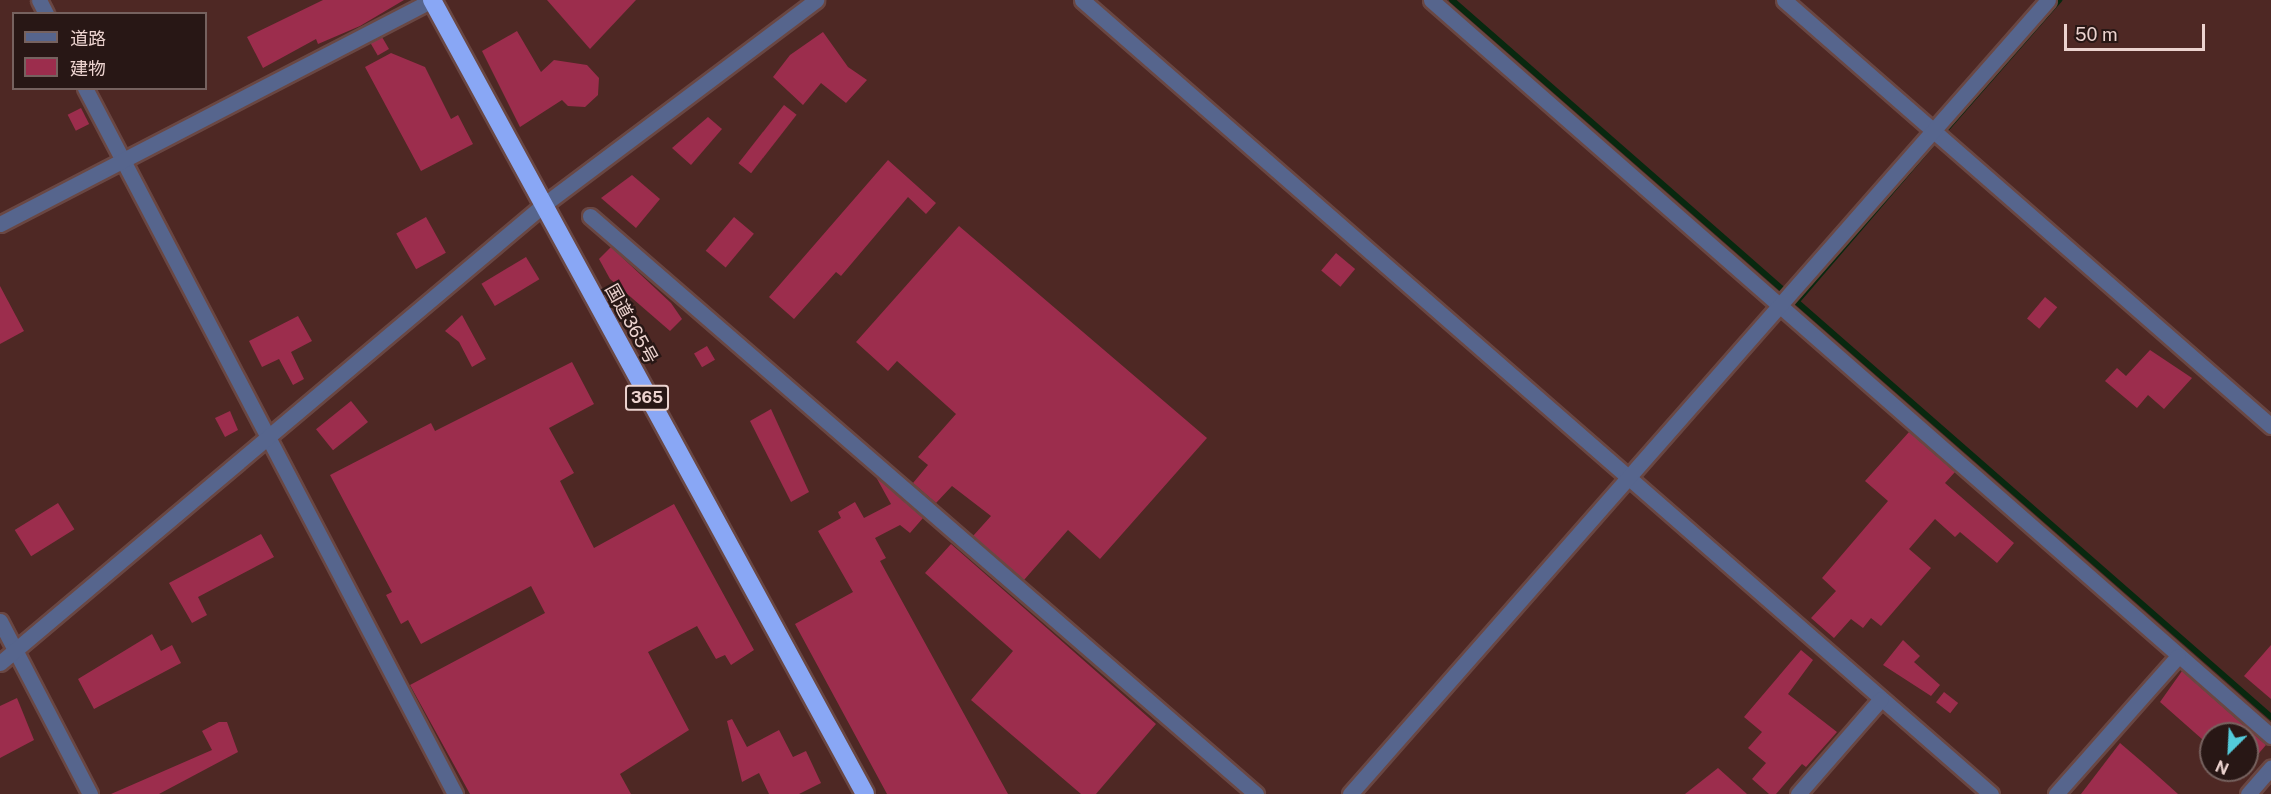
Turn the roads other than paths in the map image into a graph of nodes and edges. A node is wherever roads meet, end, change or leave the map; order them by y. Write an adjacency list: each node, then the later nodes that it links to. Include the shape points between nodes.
1 (432, 0): 9 (street); 10 (highway, 国道365号 / 365)
2 (816, 0): 10 (street)
3 (1082, 0): 16 (street)
4 (1431, 0): 13 (street)
5 (1784, 0): 8 (street)
6 (2048, 0): 8 (street)
7 (86, 90): 9 (street)
8 (1935, 129): 13 (street); 14 (street)
9 (122, 159): 12 (street); 15 (street)
10 (542, 206): 15 (street); 26 (highway, 国道365号 / 365)
11 (590, 216): 27 (street)
12 (0, 224)
13 (1780, 305): 16 (street); 19 (street)
14 (2271, 426)
15 (270, 438): 18 (street); 25 (street)
16 (1627, 478): 21 (street); 28 (street)
17 (0, 621): 18 (street)
18 (15, 651): 20 (street); 24 (street)
19 (2178, 656): 22 (street); 31 (street)
20 (0, 663)
21 (1881, 699): 29 (street); 30 (street)
22 (2271, 736)
23 (2271, 768): 32 (street)
24 (90, 794)
25 (455, 794)
26 (865, 794)
27 (1256, 794)
28 (1350, 794)
29 (1798, 794)
30 (1991, 794)
31 (2056, 794)
32 (2248, 794)

